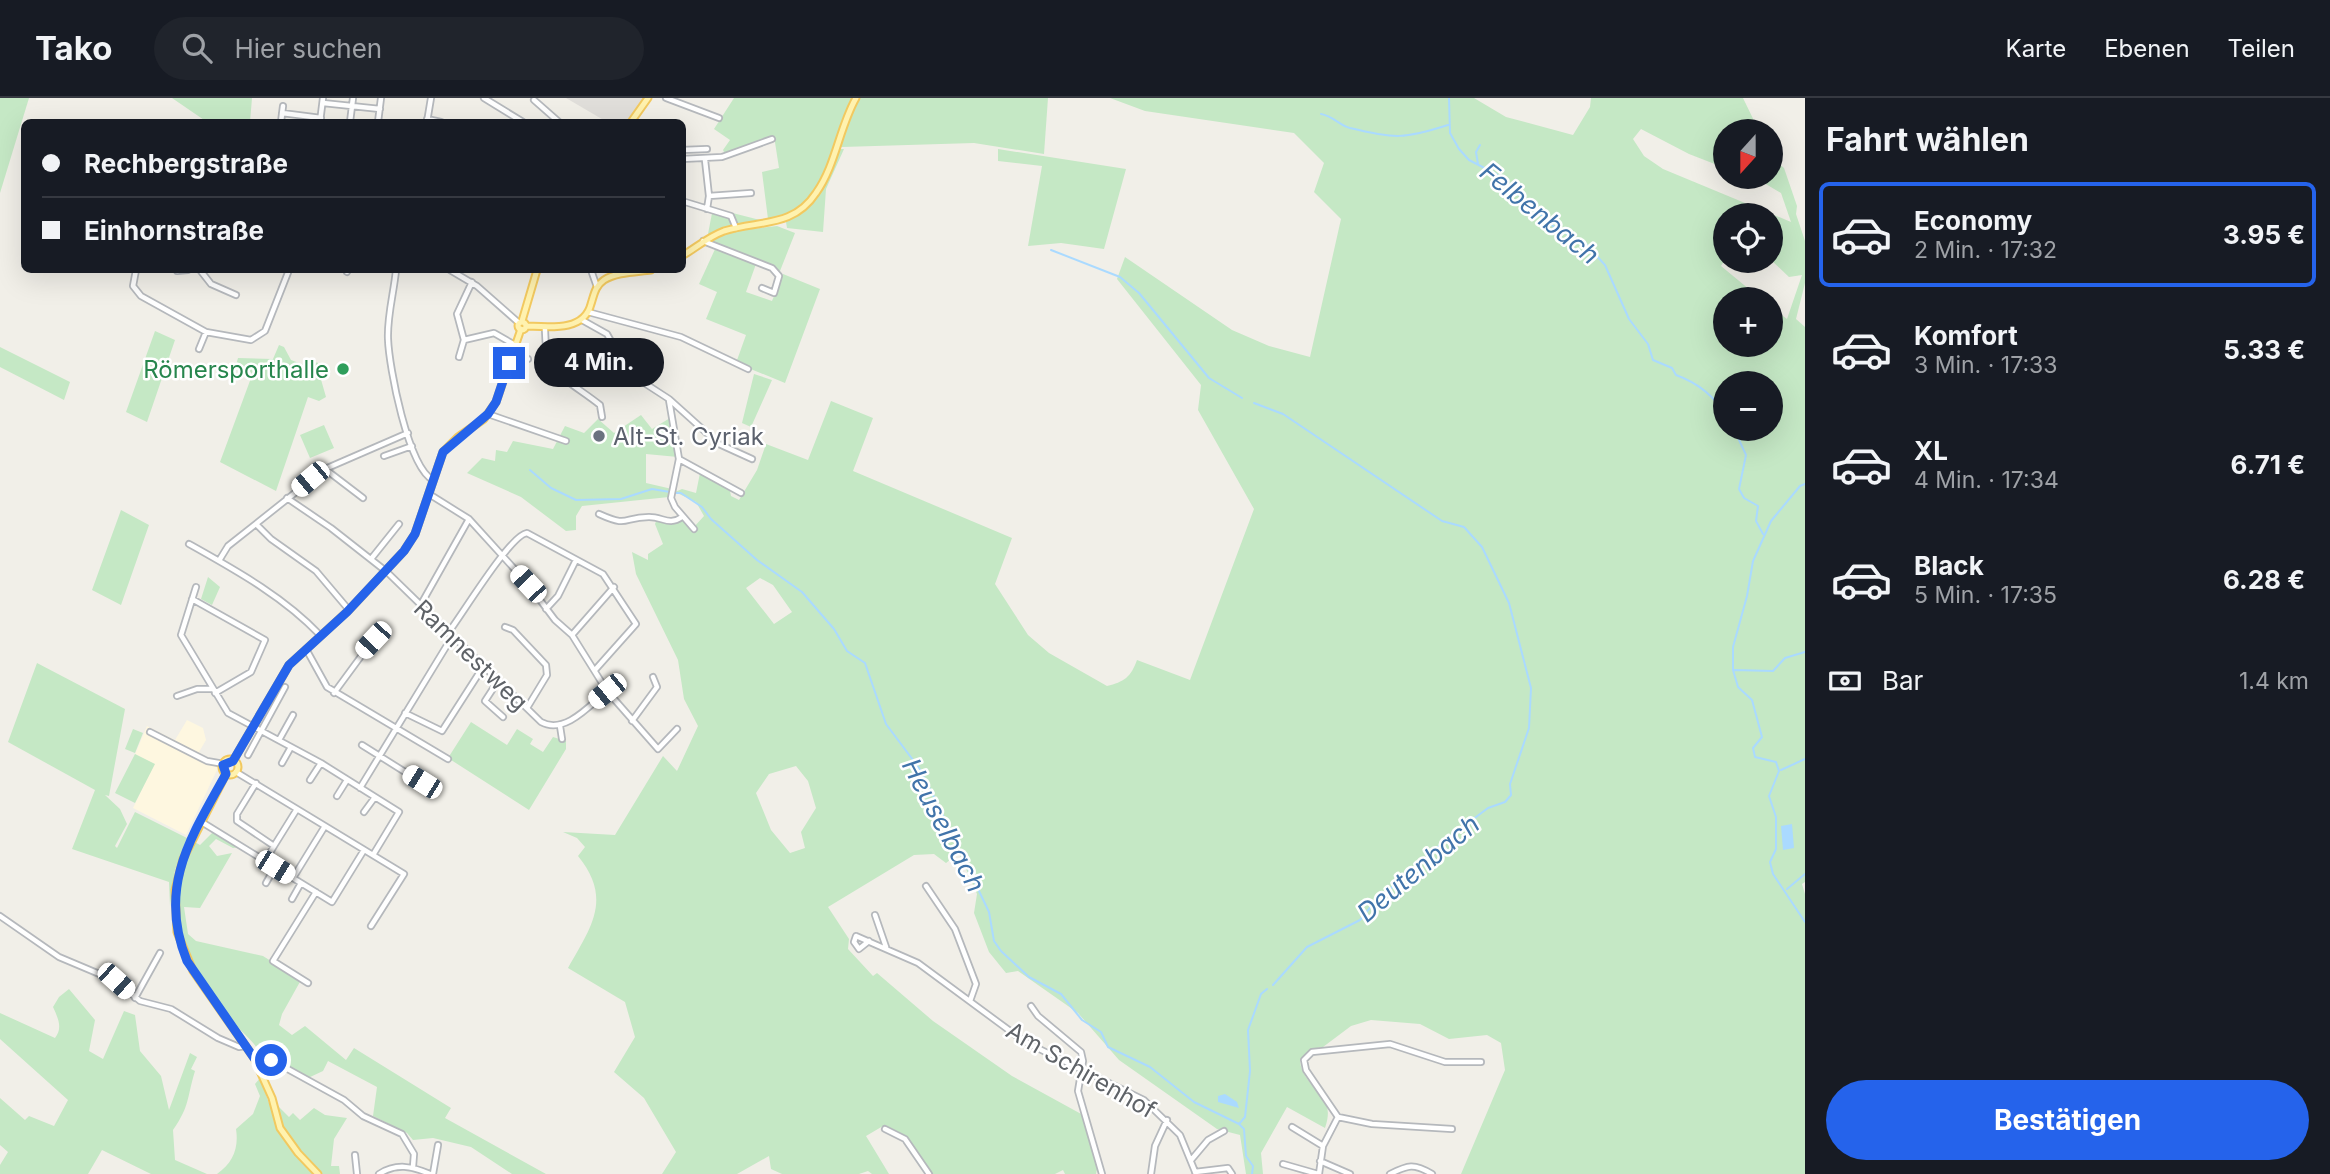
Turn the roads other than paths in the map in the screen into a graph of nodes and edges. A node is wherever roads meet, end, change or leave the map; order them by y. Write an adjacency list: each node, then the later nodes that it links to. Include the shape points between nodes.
1 (353, 98): 11 (street)
2 (381, 98): 12 (street)
3 (431, 98): 20 (street)
4 (484, 98): 21 (street)
5 (648, 98): 23 (main road)
6 (666, 98): 14 (street)
7 (856, 98): 33 (main road, via 827,174 809,202 782,221)
8 (323, 100): 11 (street); 17 (street)
9 (534, 100): 22 (street)
10 (283, 106): 13 (street)
11 (352, 106): 12 (street); 18 (street)
12 (380, 109): 19 (street)
13 (282, 113): 15 (street); 16 (street)
14 (719, 117)
15 (281, 119)
16 (315, 119)
17 (321, 119)
18 (350, 119)
19 (379, 119)
20 (427, 119)
21 (518, 119)
22 (556, 119)
23 (633, 119)
24 (772, 139): 28 (street, via 746,151)
25 (707, 149): 26 (street)
26 (686, 150)
27 (686, 159): 28 (street)
28 (705, 160): 30 (street)
29 (751, 193): 30 (street)
30 (709, 196): 32 (street)
31 (686, 202): 32 (street)
32 (707, 209): 33 (street, via 731,216)
33 (736, 228): 34 (main road)
34 (703, 241): 35 (main road); 46 (street, via 772,268 779,276 774,293)
35 (686, 253)
36 (135, 273): 52 (street, via 133,286 141,296)
37 (202, 273): 47 (street, via 211,284)
38 (288, 273): 52 (street, via 259,337 251,340)
39 (396, 273): 63 (street, via 388,340)
40 (456, 273): 44 (street)
41 (536, 273): 50 (main road)
42 (592, 273): 45 (street)
43 (636, 273): 45 (main road, via 610,278)
44 (472, 282): 50 (street); 53 (street, via 457,314)
45 (597, 287): 48 (main road)
46 (762, 288)
47 (236, 295)
48 (589, 312): 49 (main road); 59 (street, via 681,337)
49 (582, 320): 51 (main road); 60 (street, via 607,334 629,373)
50 (522, 325): 51 (main road); 54 (main road)
51 (545, 327): 62 (street, via 545,350 551,364 600,405)
52 (206, 331): 55 (street)
53 (464, 340): 54 (street, via 494,332); 56 (street)
54 (515, 345): 58 (main road)
55 (199, 349)
56 (459, 357)
57 (528, 359): 58 (street)
58 (509, 363): 61 (main road)
59 (748, 369)
60 (669, 399): 67 (street); 68 (street, via 719,444)
61 (488, 414): 64 (street); 70 (main road, via 448,445)
62 (602, 417)
63 (408, 433): 65 (street); 69 (street)
64 (566, 441)
65 (412, 446): 66 (street); 70 (street, via 424,473)
66 (384, 456)
67 (679, 459): 71 (street); 76 (street, via 671,498)
68 (752, 459)
69 (325, 468): 73 (street); 74 (street)
70 (433, 480): 72 (main road)
71 (741, 493)
72 (429, 494): 77 (street); 86 (main road, via 415,534)
73 (287, 498): 78 (street); 84 (street, Ramnestweg)
74 (363, 498)
75 (599, 514): 76 (street, via 625,523 647,517 670,522)
76 (682, 517): 80 (street)
77 (469, 519): 82 (street); 90 (street)
78 (256, 524): 83 (street, via 222,551); 92 (street, via 316,571)
79 (399, 524): 84 (street)
80 (694, 530)
81 (189, 544): 83 (street)
82 (502, 556): 85 (street, via 527,533); 91 (street); 95 (street)
83 (220, 559): 94 (street, via 299,613)
84 (370, 559): 86 (street, Ramnestweg)
85 (576, 560): 88 (street, via 603,573); 91 (street, via 558,596)
86 (387, 572): 90 (street, Ramnestweg); 92 (main road)
87 (197, 587): 89 (street)
88 (614, 587): 96 (street); 100 (street, via 636,624)
89 (192, 599): 104 (street, via 181,635); 104 (street, via 265,640 251,672)
90 (420, 606): 95 (street, Ramnestweg)
91 (546, 608): 96 (street)
92 (349, 610): 94 (main road)
93 (505, 627): 108 (street, via 546,665 547,675)
94 (320, 635): 98 (main road)
95 (450, 635): 99 (street, Ramnestweg); 109 (street)
96 (572, 635): 100 (street)
97 (373, 640): 106 (street)
98 (306, 649): 106 (street); 113 (main road, via 281,676)
99 (483, 667): 102 (street, Ramnestweg); 109 (street, via 442,731)
100 (595, 670): 105 (street)
101 (653, 677): 112 (street, via 657,687)
102 (498, 681): 108 (street, Ramnestweg); 111 (street, via 485,701)
103 (285, 687): 117 (street)
104 (214, 691): 107 (street); 113 (street, via 228,713)
105 (607, 691): 112 (street); 114 (street)
106 (334, 693): 115 (street)
107 (177, 696)
108 (527, 708): 114 (street, Ramnestweg, via 545,725)
109 (405, 713): 115 (street)
110 (293, 715): 120 (street)
111 (503, 718)
112 (632, 721): 116 (street, via 658,749)
113 (253, 726): 117 (street); 126 (main road)
114 (560, 726): 119 (street)
115 (397, 728): 124 (street); 125 (street)
116 (677, 729)
117 (261, 730): 120 (street); 123 (street)
118 (150, 732): 129 (street, via 207,761)
119 (562, 739)
120 (279, 740): 122 (street)
121 (362, 745): 124 (street)
122 (291, 747): 127 (street); 128 (street)
123 (248, 755)
124 (379, 756): 134 (street); 136 (street)
125 (448, 759)
126 (233, 761): 129 (main road); 130 (main road, via 238,766)
127 (282, 763)
128 (321, 763): 132 (street); 133 (street)
129 (224, 764): 131 (main road)
130 (236, 772): 131 (main road); 135 (street)
131 (226, 774): 141 (main road)
132 (310, 780)
133 (348, 780): 136 (street); 137 (street)
134 (422, 782)
135 (256, 783): 139 (street); 143 (street, via 237,821)
136 (360, 788): 138 (street)
137 (337, 796)
138 (375, 797): 140 (street); 145 (street, via 399,812)
139 (297, 809): 142 (street); 143 (street)
140 (364, 813)
141 (200, 821): 146 (street); 164 (main road, via 183,859 174,908 180,946)
142 (325, 826): 144 (street); 148 (street)
143 (274, 846): 146 (street)
144 (364, 850): 145 (street); 152 (street, via 332,902)
145 (373, 855): 156 (street, via 404,874)
146 (265, 861): 147 (street)
147 (275, 867): 148 (street); 149 (street)
148 (293, 878): 150 (street)
149 (266, 883)
150 (301, 883): 152 (street); 153 (street)
151 (926, 886): 162 (street, via 955,929 976,984)
152 (316, 892): 160 (street, via 273,961)
153 (292, 899)
154 (874, 915): 158 (street)
155 (0, 916): 161 (street, via 59,957 108,976)
156 (371, 926)
157 (869, 941): 158 (street, Am Schirenhof)
158 (886, 947): 162 (street, Am Schirenhof, via 918,963)
159 (160, 953): 161 (street)
160 (308, 983)
161 (135, 998): 164 (street, via 183,1014 235,1046)
162 (970, 1001): 167 (street, Am Schirenhof, via 1025,1042)
163 (1031, 1006): 167 (street, via 1077,1046)
164 (247, 1045): 165 (main road)
165 (254, 1058): 180 (street, via 284,1067 344,1100 363,1116 402,1134 414,1154); 183 (main road, via 280,1128)
166 (1481, 1062): 168 (street, via 1445,1062 1411,1048 1374,1044 1312,1052 1304,1065)
167 (1082, 1070): 169 (street, Am Schirenhof, via 1144,1100); 188 (street, via 1078,1091)
168 (1338, 1117): 172 (street); 175 (street)
169 (1167, 1121): 177 (street, Am Schirenhof); 189 (street, via 1157,1139)
170 (1292, 1127): 175 (street)
171 (885, 1129): 187 (street, via 905,1139)
172 (1452, 1129)
173 (1224, 1131): 177 (street, via 1208,1140)
174 (438, 1145): 186 (street)
175 (1323, 1146): 178 (street)
176 (355, 1155): 184 (street)
177 (1192, 1159): 182 (street, Am Schirenhof)
178 (1320, 1161): 191 (street); 192 (street)
179 (1283, 1164): 191 (street)
180 (413, 1167): 185 (street, via 388,1168); 186 (street)
181 (1212, 1171): 182 (street); 190 (street, via 1228,1168)
182 (1195, 1173)
183 (318, 1174)
184 (357, 1174)
185 (379, 1174)
186 (432, 1174)
187 (929, 1174)
188 (1102, 1174)
189 (1151, 1174)
190 (1232, 1174)
191 (1318, 1174)
192 (1350, 1174)
193 (1390, 1174): 194 (street, via 1412,1165)
194 (1432, 1174)

